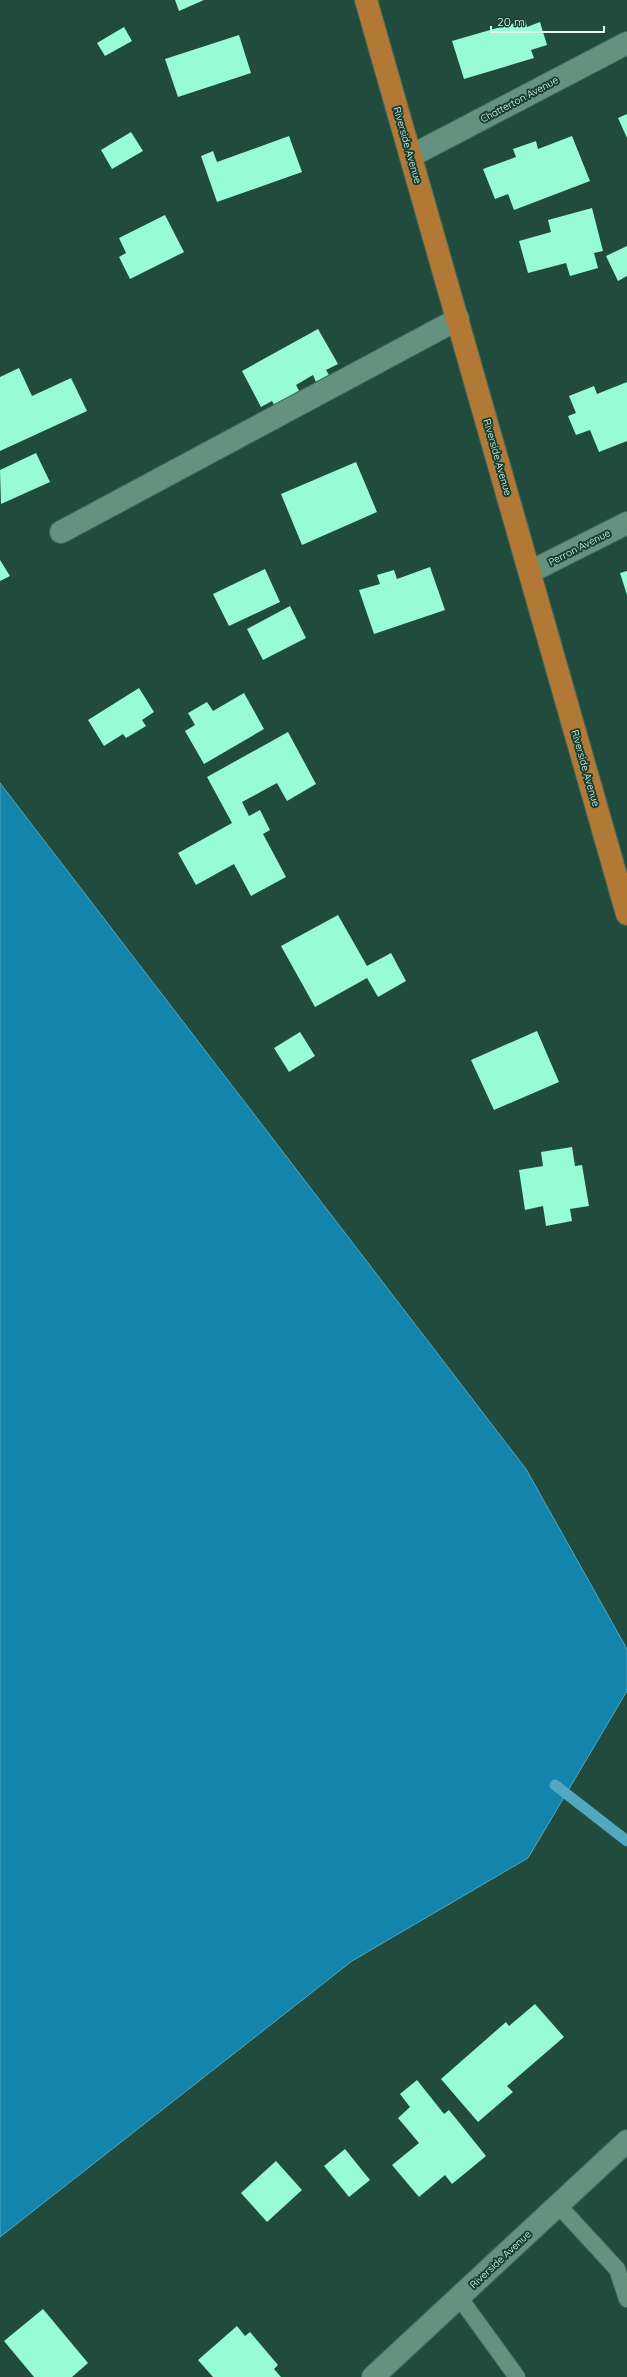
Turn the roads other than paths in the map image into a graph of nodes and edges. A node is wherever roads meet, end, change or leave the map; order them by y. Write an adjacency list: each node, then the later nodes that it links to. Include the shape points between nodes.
1 (366, 0): 3 (main road, Riverside Avenue)
2 (627, 43): 3 (street, Chatterton Avenue)
3 (411, 156): 4 (main road, Riverside Avenue)
4 (458, 318): 6 (street); 7 (main road, Riverside Avenue)
5 (627, 523): 7 (street, Perron Avenue)
6 (61, 532)
7 (530, 572): 8 (main road, Riverside Avenue)
8 (627, 914)
9 (627, 2140): 10 (street, Riverside Avenue)
10 (558, 2205): 11 (lane); 12 (street, Riverside Avenue)
11 (622, 2266): 13 (lane)
12 (459, 2297): 14 (street, Riverside Avenue); 15 (lane)
13 (627, 2299)
14 (373, 2377)
15 (517, 2377)

